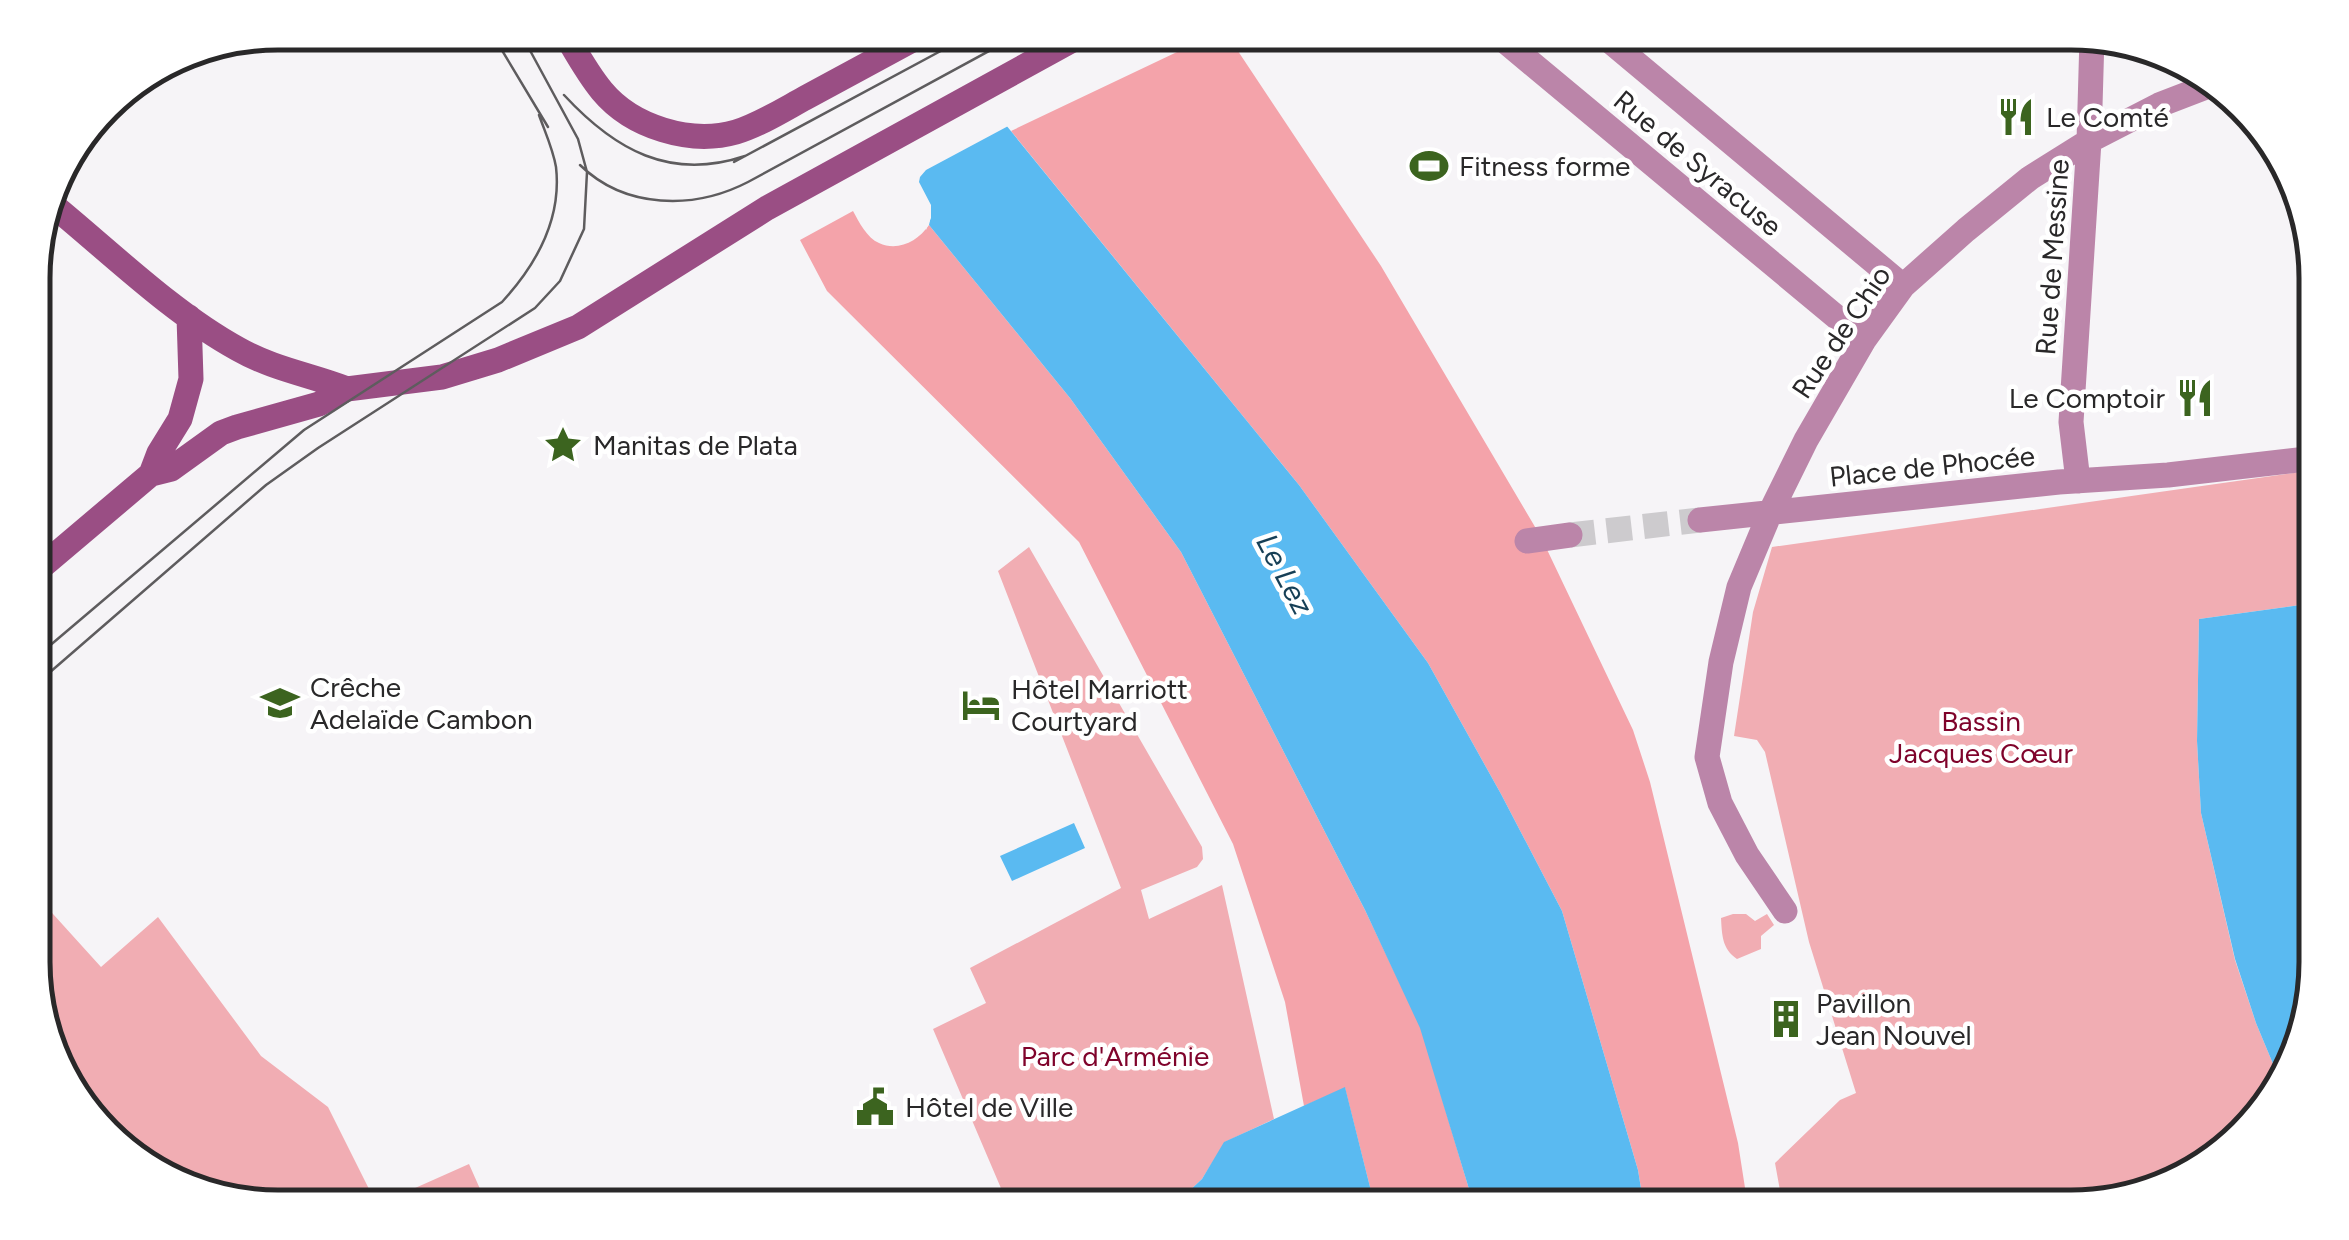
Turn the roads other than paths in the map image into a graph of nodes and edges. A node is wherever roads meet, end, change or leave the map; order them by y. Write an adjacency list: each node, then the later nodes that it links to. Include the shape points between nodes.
1 (576, 50): 2 (main road, via 603,92 633,116 662,130 706,136 771,116)
2 (894, 50)
3 (1054, 50): 13 (main road, via 768,208 578,326 442,377)
4 (1516, 50): 12 (street, Rue de Syracuse)
5 (1621, 50): 10 (street, Rue de Syracuse)
6 (2092, 51): 8 (street, Rue de Messine)
7 (2200, 89): 8 (street, Rue de Chio)
8 (2089, 141): 10 (street, Rue de Chio, via 2030,178); 16 (street, Rue de Messine, via 2072,422)
9 (60, 211): 11 (main road)
10 (1903, 286): 12 (street, Rue de Chio)
11 (188, 317): 13 (main road, via 285,371); 15 (main road, via 191,379 180,419)
12 (1864, 340): 17 (street, Rue de Chio, via 1806,440)
13 (347, 389): 15 (main road, via 221,433 172,469)
14 (2299, 460): 16 (street, Place de Phocée)
15 (151, 474): 21 (main road)
16 (2078, 481): 17 (street, Place de Phocée)
17 (1781, 512): 18 (street, Place de Phocée); 22 (street, Rue de Chio, via 1737,596 1707,757 1720,803)
18 (1700, 520)
19 (1570, 535): 20 (street)
20 (1527, 541)
21 (50, 559)
22 (1785, 912)

